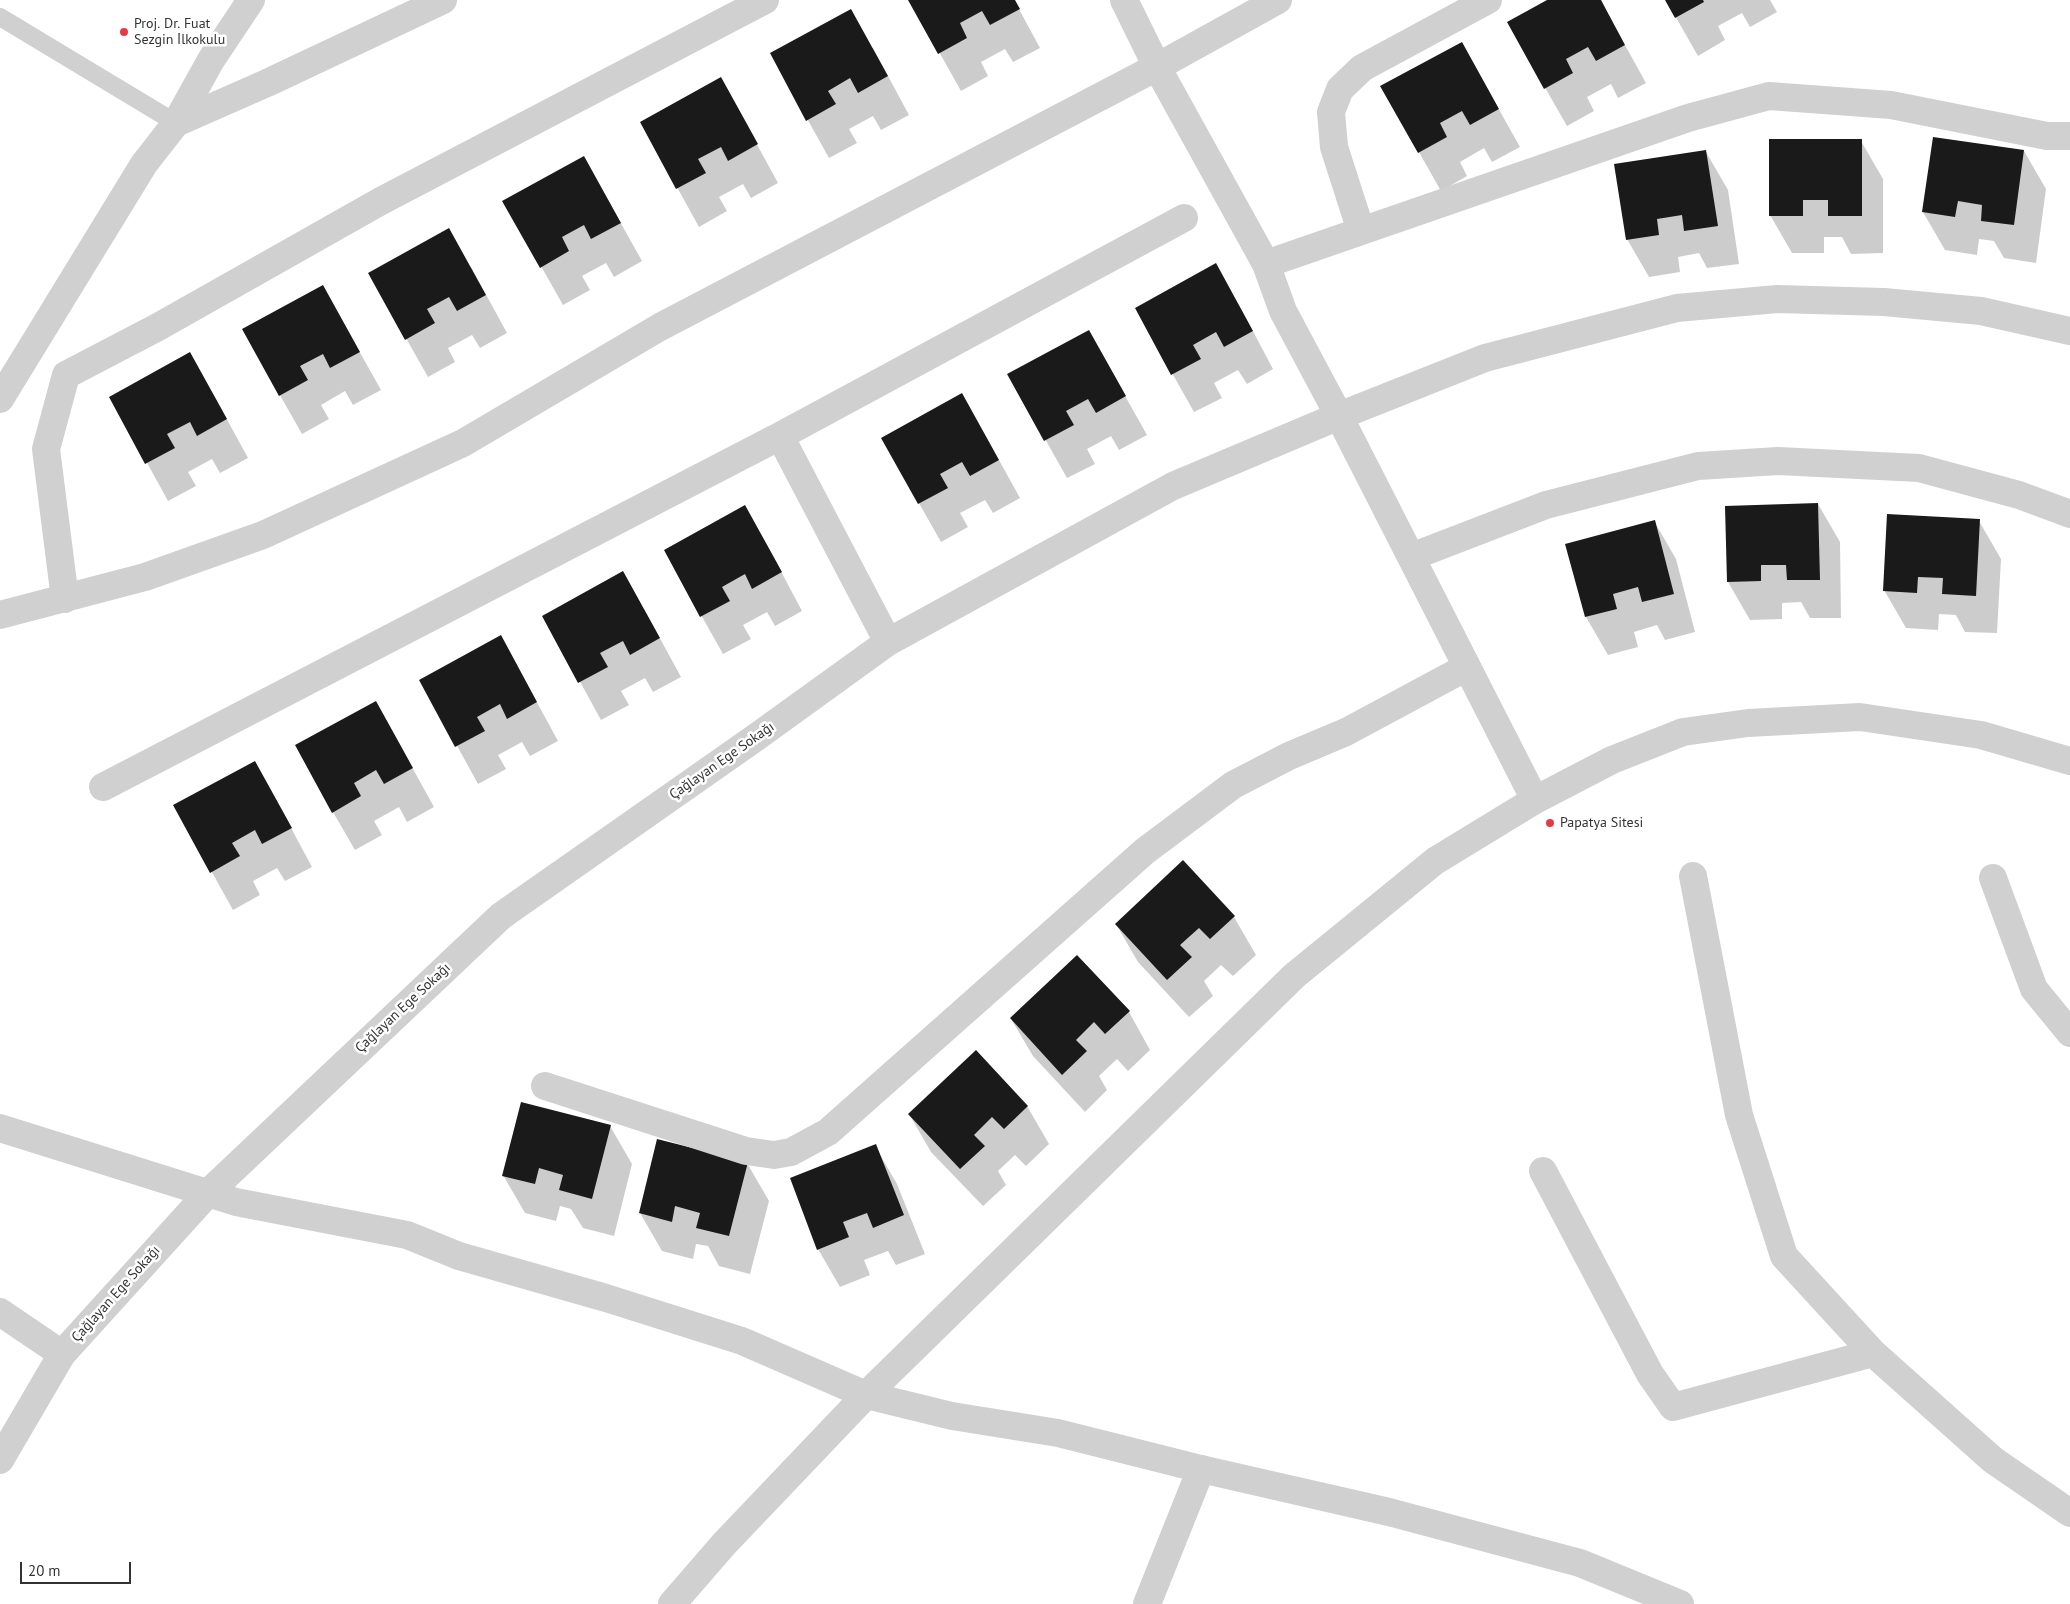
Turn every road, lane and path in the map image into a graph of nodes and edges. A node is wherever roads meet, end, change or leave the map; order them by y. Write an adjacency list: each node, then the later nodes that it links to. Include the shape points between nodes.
1 (251, 0): 9 (street, via 211,60)
2 (443, 0): 9 (street)
3 (765, 0): 20 (street, via 381,200 158,327 66,375 46,449)
4 (1124, 0): 8 (street)
5 (1278, 0): 8 (street)
6 (1488, 0): 12 (street, via 1362,68 1340,89 1331,112 1334,147)
7 (0, 18): 9 (lane)
8 (1157, 67): 13 (street); 20 (street, via 660,327 462,444 263,535 145,577)
9 (176, 124): 15 (street, via 144,164)
10 (2070, 136): 12 (street, via 2047,136 1891,105 1769,96 1688,118)
11 (1184, 218): 17 (street)
12 (1361, 231): 13 (street)
13 (1266, 264): 16 (street, via 1283,311)
14 (2070, 331): 16 (street, Çağlayan Ege Sokağı, via 1981,312 1884,302 1777,299 1677,308 1485,358)
15 (0, 399)
16 (1339, 416): 19 (street); 22 (street, Çağlayan Ege Sokağı, via 1173,486)
17 (780, 436): 22 (street); 25 (street)
18 (2070, 514): 19 (street, via 2018,495 1919,468 1778,462 1698,466 1546,504)
19 (1412, 557): 23 (street)
20 (65, 600): 21 (street)
21 (0, 615)
22 (888, 642): 33 (street, Çağlayan Ege Sokağı, via 501,916)
23 (1467, 667): 26 (street); 30 (street, via 1346,732 1289,756 1233,786 1145,851 828,1132 791,1152 774,1155 746,1151)
24 (2070, 761): 26 (street, via 1981,735 1860,717 1748,722 1682,732 1612,760)
25 (103, 787)
26 (1535, 800): 37 (street, via 1435,861 1294,976)
27 (1693, 876): 35 (street, via 1739,1115 1784,1256)
28 (1993, 878): 29 (street, via 2034,989)
29 (2070, 1033)
30 (545, 1086)
31 (0, 1128): 33 (street)
32 (1543, 1171): 35 (street, via 1650,1374 1673,1406)
33 (208, 1193): 36 (street, Çağlayan Ege Sokağı); 37 (street, via 236,1202 408,1235 459,1256 742,1340)
34 (0, 1312): 36 (street)
35 (1873, 1353): 40 (street, via 1993,1460)
36 (62, 1354): 38 (street, Çağlayan Ege Sokağı)
37 (866, 1395): 39 (street, via 952,1416 1058,1433); 41 (street, via 724,1544)
38 (0, 1460)
39 (1201, 1469): 42 (street); 43 (street, via 1389,1512 1580,1563)
40 (2070, 1513)
41 (672, 1604)
42 (1147, 1604)
43 (1680, 1604)

